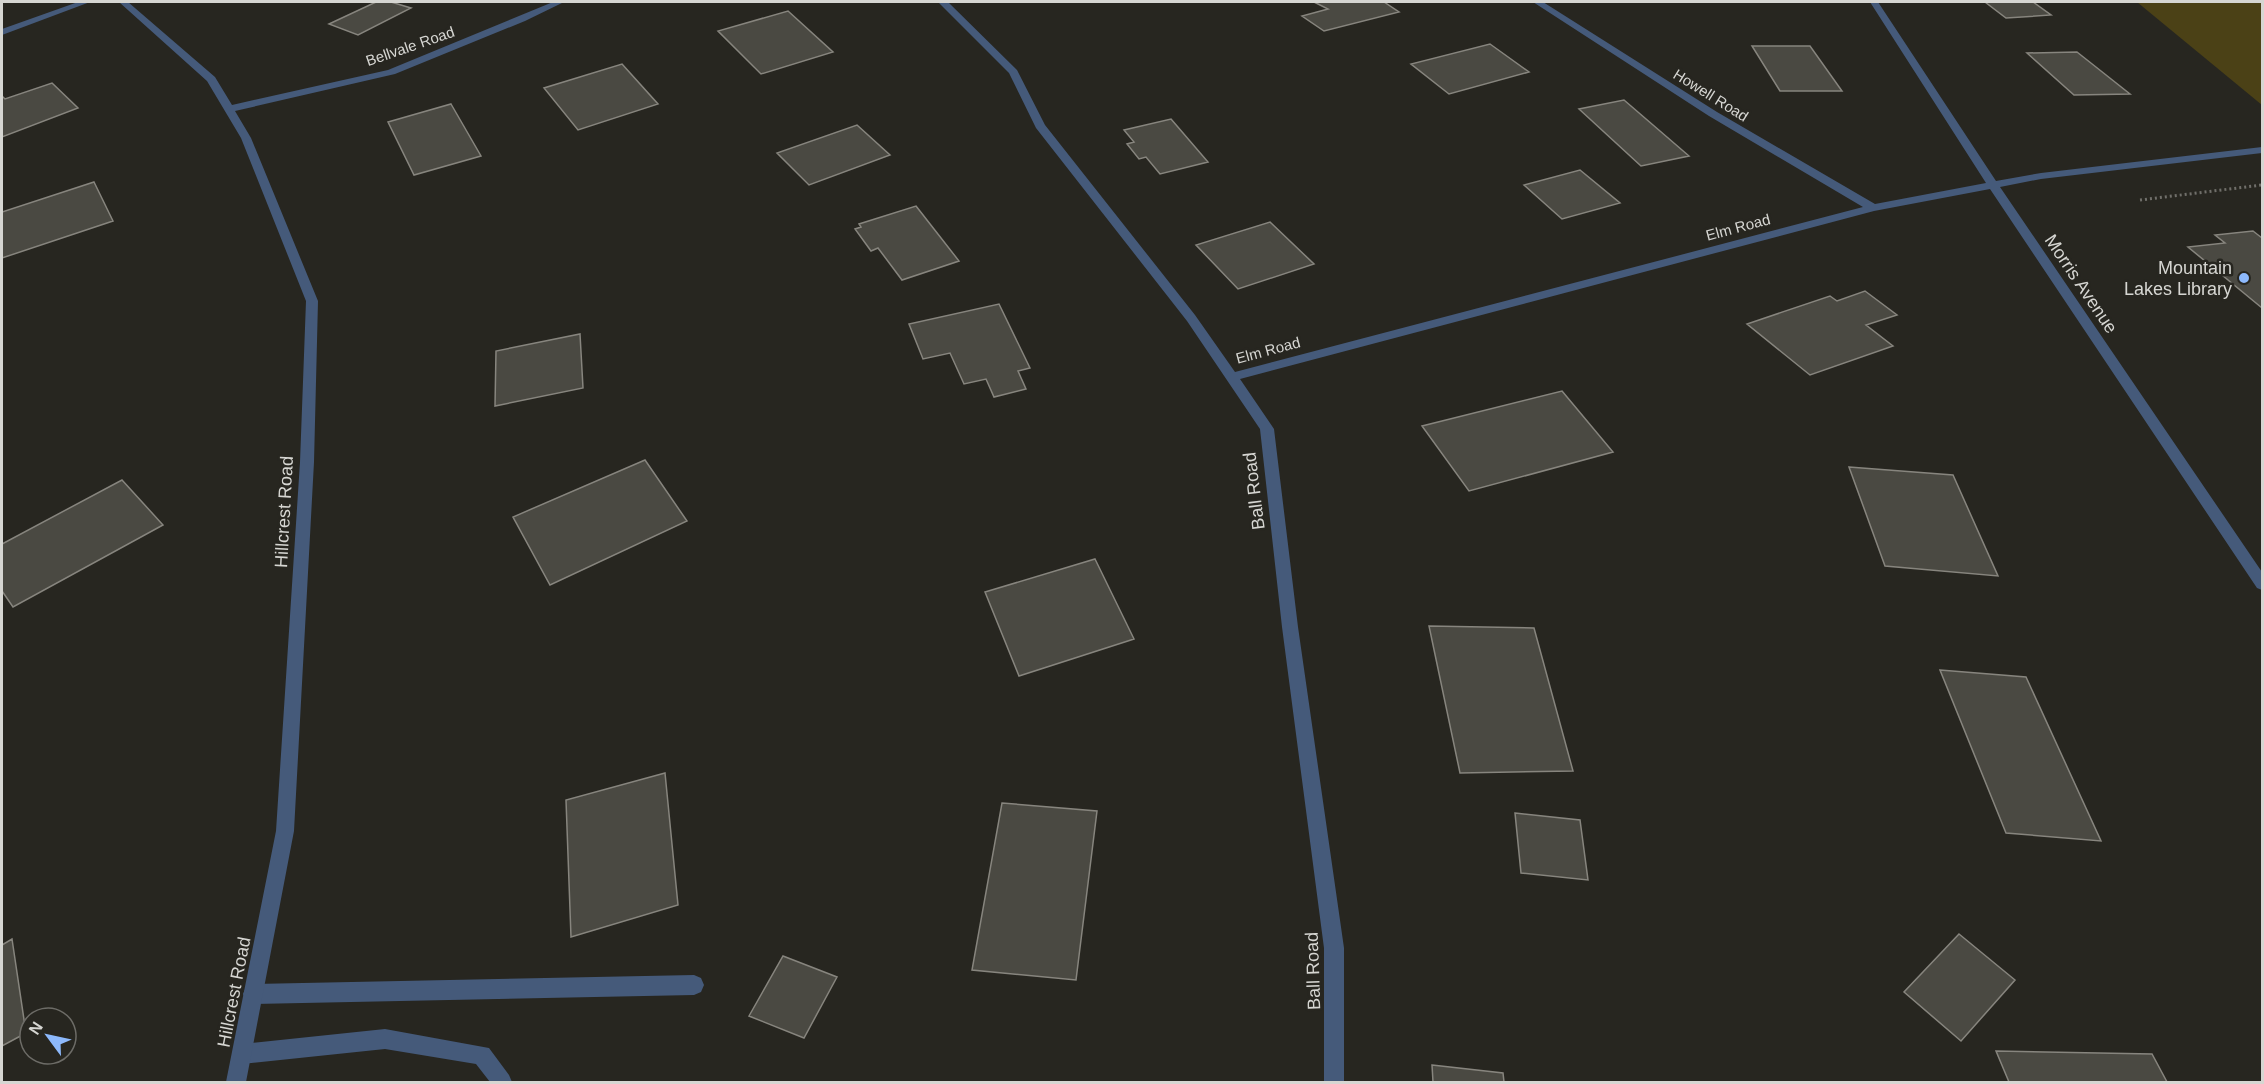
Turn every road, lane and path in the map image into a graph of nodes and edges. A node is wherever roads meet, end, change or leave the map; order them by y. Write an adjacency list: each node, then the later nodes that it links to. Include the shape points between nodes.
1 (85, 2): 7 (street)
2 (123, 2): 8 (street, Hillcrest Road, via 211,79)
3 (559, 2): 8 (street, Bellvale Road, via 391,72)
4 (943, 2): 14 (street, Ball Road, via 1013,72 1040,126 1191,318)
5 (1537, 2): 13 (street, Howell Road, via 1713,114)
6 (1874, 2): 11 (street, Morris Avenue)
7 (2, 32)
8 (229, 109): 17 (street, Hillcrest Road, via 246,138 312,301 307,462 285,831)
9 (2262, 150): 11 (street, Elm Road, via 2041,176)
10 (2262, 185): 12 (path)
11 (1994, 187): 13 (street, Elm Road); 15 (street, Morris Avenue)
12 (2140, 200)
13 (1873, 208): 14 (street, Elm Road)
14 (1231, 377): 21 (street, Ball Road, via 1267,429 1334,948)
15 (2262, 584)
16 (694, 986): 17 (street)
17 (253, 994): 18 (street, Hillcrest Road)
18 (242, 1054): 19 (street, Hillcrest Road); 20 (street, via 385,1039 482,1055)
19 (236, 1083)
20 (502, 1083)
21 (1334, 1083)

